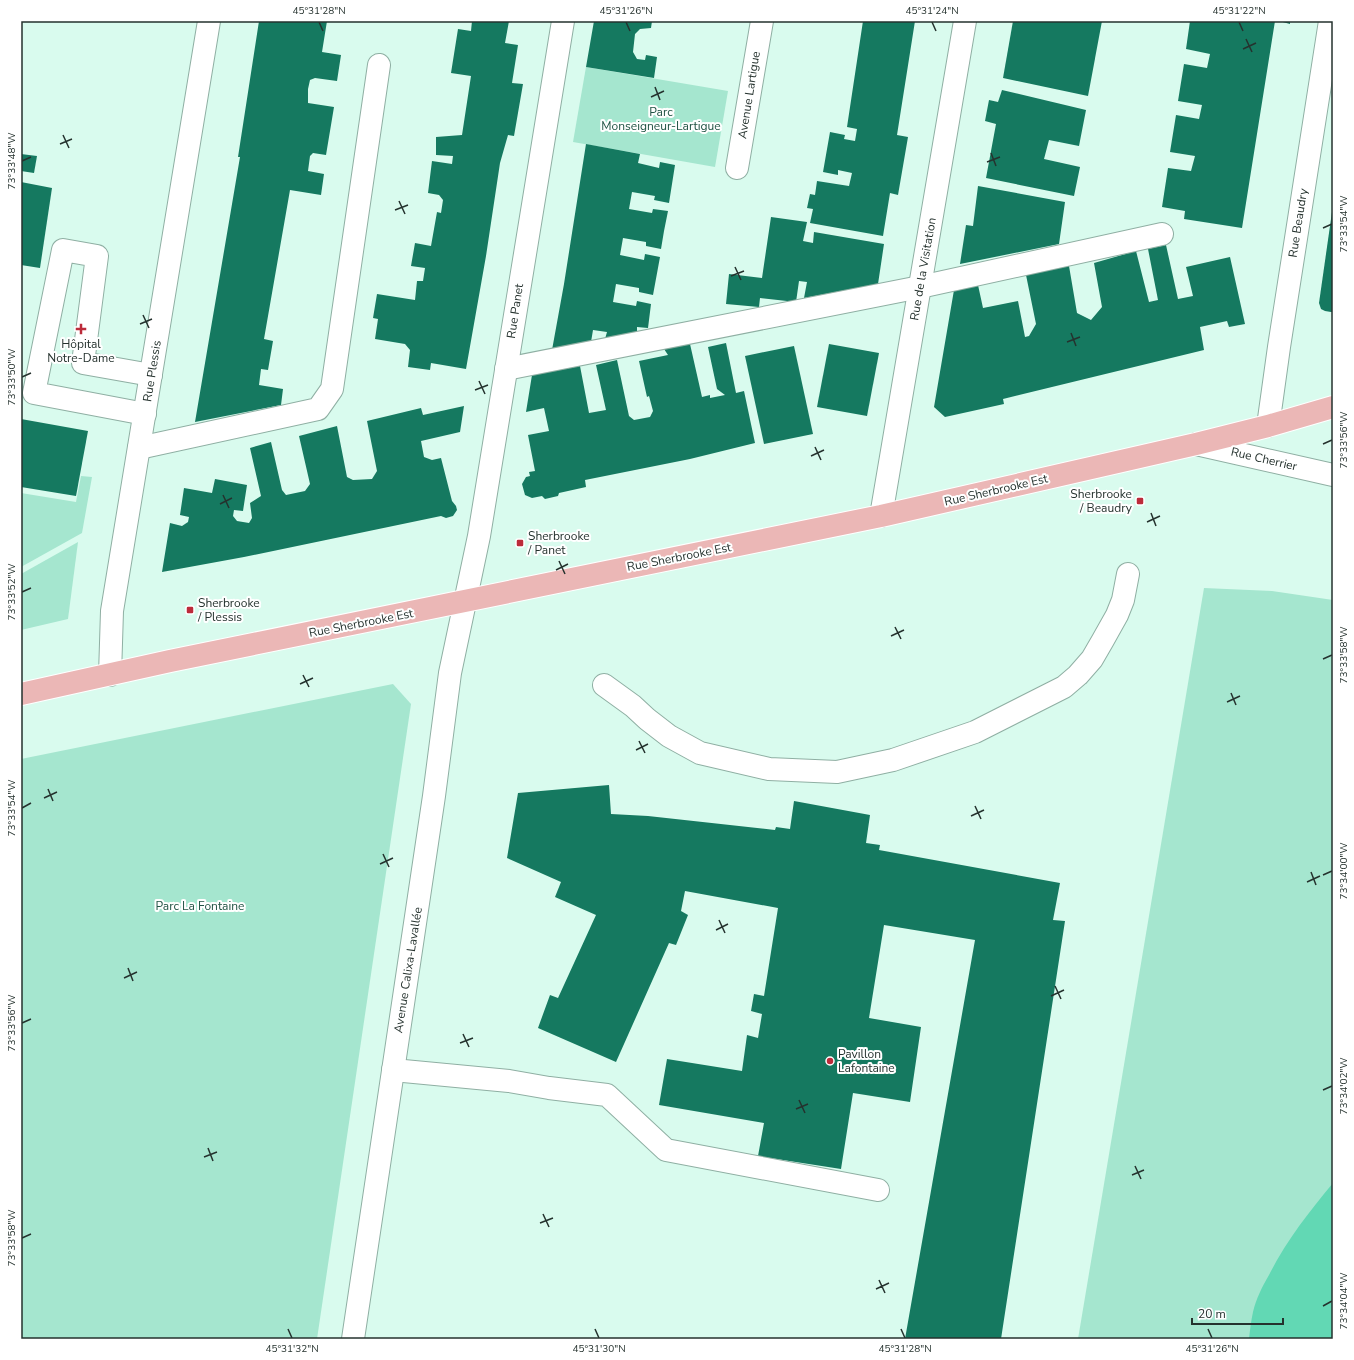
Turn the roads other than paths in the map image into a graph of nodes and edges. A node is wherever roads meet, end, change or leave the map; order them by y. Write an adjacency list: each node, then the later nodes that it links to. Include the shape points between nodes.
1 (208, 21): 11 (street, Rue Plessis)
2 (563, 21): 10 (street, Rue Panet)
3 (762, 21): 7 (street, Avenue Lartigue)
4 (965, 21): 9 (street, Rue de la Visitation)
5 (1330, 21): 14 (street, Rue Beaudry)
6 (379, 64): 16 (street, via 332,389 318,409)
7 (737, 168)
8 (1162, 234): 9 (street)
9 (920, 287): 10 (street); 18 (street, Rue de la Visitation)
10 (506, 369): 20 (street, Rue Panet, via 479,536)
11 (151, 375): 13 (street, Rue Plessis); 13 (street, via 83,363 97,256 63,250 34,393)
12 (1333, 407): 14 (main road, Rue Sherbrooke Est)
13 (145, 414): 16 (street, Rue Plessis)
14 (1268, 426): 15 (main road, Rue Sherbrooke Est)
15 (1196, 444): 17 (street, Rue Cherrier); 18 (main road, Rue Sherbrooke Est)
16 (139, 448): 21 (street, Rue Plessis, via 112,611)
17 (1333, 475)
18 (882, 516): 20 (main road, Rue Sherbrooke Est)
19 (1128, 574): 22 (street, via 1123,600 1103,640 1092,659 1064,688 975,732 893,760 837,772 769,769 700,752 669,736)
20 (465, 601): 21 (main road, Rue Sherbrooke Est); 24 (street, Avenue Calixa-Lavallée, via 450,673)
21 (110, 675): 23 (main road, Rue Sherbrooke Est)
22 (604, 685)
23 (21, 694)
24 (393, 1070): 25 (street, via 509,1081 607,1095 666,1150); 26 (street, Avenue Calixa-Lavallée)
25 (878, 1190)
26 (353, 1339)

